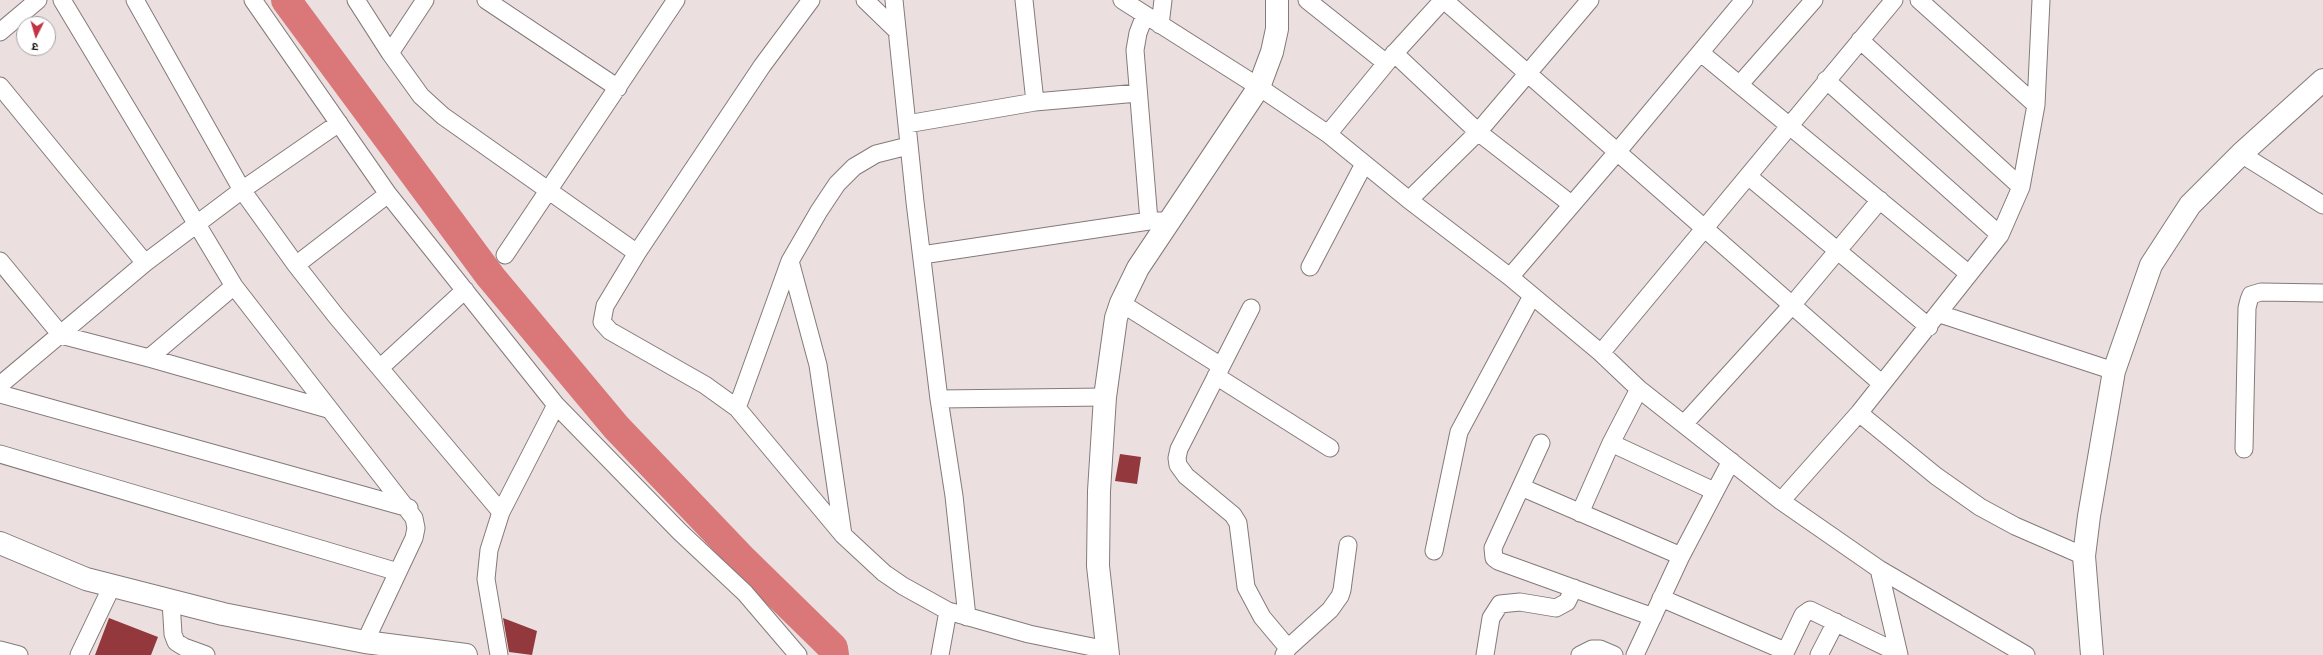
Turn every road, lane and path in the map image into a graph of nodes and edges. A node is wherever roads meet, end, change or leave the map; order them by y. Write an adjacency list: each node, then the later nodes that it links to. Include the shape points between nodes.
1 (38, 0): 27 (street)
2 (62, 0): 61 (street)
3 (136, 0): 53 (street)
4 (254, 0): 42 (street)
5 (356, 0): 29 (street)
6 (425, 0): 29 (street)
7 (486, 0): 38 (street)
8 (676, 0): 38 (street)
9 (812, 0): 65 (street, via 762,66)
10 (865, 0): 26 (street)
11 (894, 0): 26 (street)
12 (1024, 0): 40 (street)
13 (1122, 0): 24 (street)
14 (1163, 0): 25 (street)
15 (1277, 0): 37 (main road, via 1277,29 1272,52)
16 (1307, 0): 31 (street)
17 (1443, 0): 31 (street); 32 (street)
18 (1590, 0): 32 (street)
19 (1744, 0): 30 (street)
20 (1814, 0): 35 (street)
21 (1894, 0): 28 (street)
22 (1920, 0): 41 (street)
23 (2041, 0): 41 (street)
24 (1145, 16): 25 (street); 39 (street, via 1135,42)
25 (1160, 26): 37 (street)
26 (896, 30): 43 (street)
27 (0, 32)
28 (1860, 40): 33 (street); 52 (street)
29 (390, 53): 54 (street, via 421,96 443,116)
30 (1701, 53): 35 (street); 48 (street)
31 (1390, 58): 45 (street); 46 (street)
32 (1528, 73): 45 (street); 48 (street)
33 (1826, 80): 44 (street); 63 (street)
34 (2323, 80): 49 (main road)
35 (1740, 84): 44 (street)
36 (0, 86): 70 (street)
37 (1259, 87): 46 (street); 60 (main road)
38 (618, 88): 54 (street)
39 (1138, 93): 40 (street); 60 (street)
40 (1035, 102): 43 (street)
41 (2036, 105): 52 (street)
42 (339, 123): 53 (street); 55 (street)
43 (907, 124): 47 (street)
44 (1790, 127): 51 (street); 58 (street)
45 (1478, 132): 57 (street); 59 (street)
46 (1328, 134): 50 (street)
47 (908, 146): 67 (street); 69 (street, via 876,154 854,167 837,184)
48 (1618, 152): 59 (street); 62 (street)
49 (2241, 154): 56 (street); 89 (main road, via 2190,205 2151,265)
50 (1364, 164): 57 (street); 72 (street)
51 (1748, 176): 62 (street); 64 (street)
52 (2021, 187): 63 (street)
53 (242, 190): 61 (street); 71 (street)
54 (549, 192): 65 (street); 66 (street)
55 (388, 194): 71 (street); 76 (street)
56 (2320, 198)
57 (1409, 200): 74 (street)
58 (1880, 200): 64 (street); 73 (street)
59 (1571, 204): 74 (street)
60 (1159, 221): 67 (street); 79 (main road)
61 (197, 224): 70 (street); 75 (street)
62 (1704, 229): 80 (street); 85 (street)
63 (2000, 235): 73 (street)
64 (1837, 249): 80 (street); 83 (street)
65 (638, 253): 97 (street, via 605,306 602,316 604,325 610,331 705,385)
66 (505, 255)
67 (922, 255): 95 (street)
68 (0, 261): 84 (street)
69 (790, 261): 97 (street); 113 (street, via 818,365)
70 (145, 263): 84 (street)
71 (296, 265): 87 (street)
72 (1310, 267)
73 (1969, 274): 82 (street)
74 (1510, 277): 78 (street)
75 (234, 286): 86 (street); 98 (street)
76 (465, 290): 87 (street); 96 (street)
77 (2323, 293): 104 (street, via 2261,292 2251,295 2247,308)
78 (1532, 296): 85 (street); 116 (street, via 1459,432)
79 (1121, 303): 88 (street); 94 (main road, via 1112,337)
80 (1793, 304): 90 (street); 100 (street)
81 (1251, 308): 88 (street)
82 (1940, 314): 83 (street); 89 (street)
83 (1929, 327): 90 (street)
84 (61, 335): 86 (street); 91 (street)
85 (1601, 353): 92 (street)
86 (149, 358): 98 (street)
87 (381, 367): 111 (street)
88 (1219, 371): 103 (street); 132 (street, via 1178,449 1178,465 1186,476 1233,515 1238,523 1246,588)
89 (2114, 371): 118 (main road)
90 (1882, 384): 99 (street)
91 (0, 385)
92 (1639, 389): 100 (street); 102 (street)
93 (0, 394): 110 (street)
94 (1104, 397): 95 (street); 134 (main road, via 1098,566)
95 (940, 399): 126 (street)
96 (556, 405): 111 (street); 141 (street, via 680,532 745,593)
97 (737, 408): 113 (street)
98 (328, 409): 110 (street)
99 (1859, 412): 109 (street); 118 (street, via 1936,476 1980,507 2015,526)
100 (1684, 424): 106 (street)
101 (1541, 443): 107 (street)
102 (1611, 443): 108 (street); 112 (street)
103 (1330, 448)
104 (2244, 449)
105 (0, 454): 120 (street)
106 (1731, 461): 108 (street); 109 (street)
107 (1521, 487): 112 (street); 122 (street, via 1493,548 1494,558)
108 (1714, 491): 117 (street)
109 (1781, 501): 119 (street)
110 (409, 508): 120 (street, via 416,528)
111 (501, 512): 140 (street, via 489,550 486,579)
112 (1580, 513): 117 (street)
113 (843, 535): 125 (street, via 884,573)
114 (0, 543): 121 (main road, via 86,579)
115 (1348, 545): 132 (street, via 1340,596 1330,610)
116 (1434, 551)
117 (1681, 556): 123 (street)
118 (2084, 556): 149 (main road)
119 (1879, 570): 131 (street); 148 (street)
120 (398, 572): 129 (street)
121 (112, 586): 124 (main road); 137 (street)
122 (1574, 588): 127 (street); 143 (street, via 1567,602 1556,608 1520,602 1500,604 1491,618)
123 (1661, 598): 127 (street); 135 (street)
124 (171, 601): 129 (main road); 138 (street, via 173,634 176,642 184,648)
125 (948, 611): 126 (street); 142 (street)
126 (967, 617): 134 (street)
127 (1653, 617): 146 (street)
128 (1836, 622): 131 (street); 135 (street, via 1814,611 1806,611); 147 (street)
129 (365, 642): 133 (main road)
130 (0, 650): 136 (street)
131 (1893, 650)
132 (1286, 652)
133 (433, 653): 139 (main road)
134 (1107, 653)
135 (1784, 653)
136 (19, 655)
137 (79, 655)
138 (206, 655)
139 (466, 655)
140 (499, 655)
141 (798, 655)
142 (940, 655)
143 (1485, 655)
144 (1580, 655): 145 (street, via 1600,649)
145 (1614, 655)
146 (1635, 655)
147 (1819, 655)
148 (2026, 655)
149 (2092, 655)

